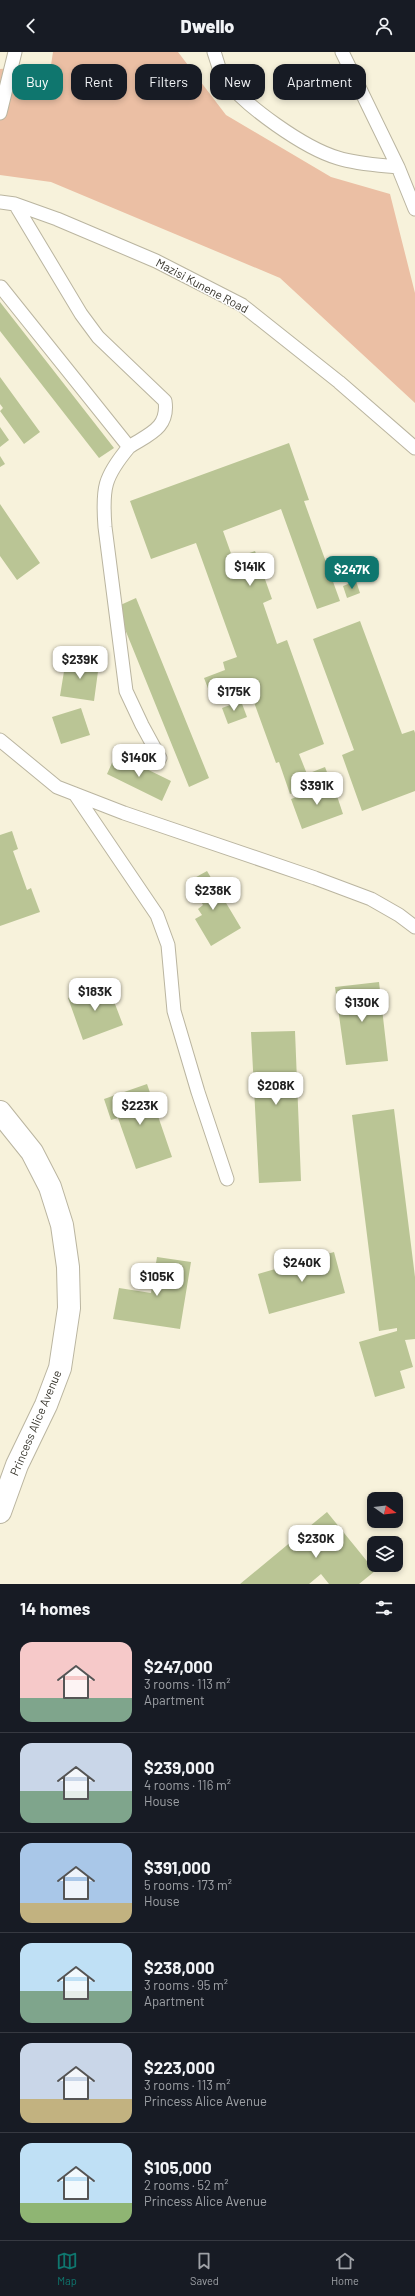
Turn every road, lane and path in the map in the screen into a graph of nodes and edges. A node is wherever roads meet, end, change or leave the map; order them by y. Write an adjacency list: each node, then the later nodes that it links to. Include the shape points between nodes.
1 (15, 52): 4 (lane)
2 (214, 52): 5 (lane, via 223,76 247,104 305,142 337,158 362,164)
3 (342, 52): 5 (lane)
4 (0, 114)
5 (398, 167): 8 (lane)
6 (0, 202): 7 (lane, Mazisi Kunene Road)
7 (15, 204): 10 (lane, via 81,314 98,337 165,401 165,415 160,427); 11 (lane, Mazisi Kunene Road, via 156,261 242,305 339,382)
8 (415, 209)
9 (1, 287): 10 (lane)
10 (129, 447): 13 (lane, via 112,468 106,481 103,501 105,527 126,691)
11 (415, 448)
12 (0, 740): 14 (lane, via 57,787)
13 (160, 758)
14 (75, 794): 15 (lane, via 371,899); 17 (lane, via 157,915 168,945 174,1011)
15 (415, 927)
16 (0, 1112): 18 (street, Princess Alice Avenue, via 32,1152 50,1187 62,1225 68,1267 69,1308 60,1368 46,1405 17,1465)
17 (227, 1179)
18 (0, 1512)

